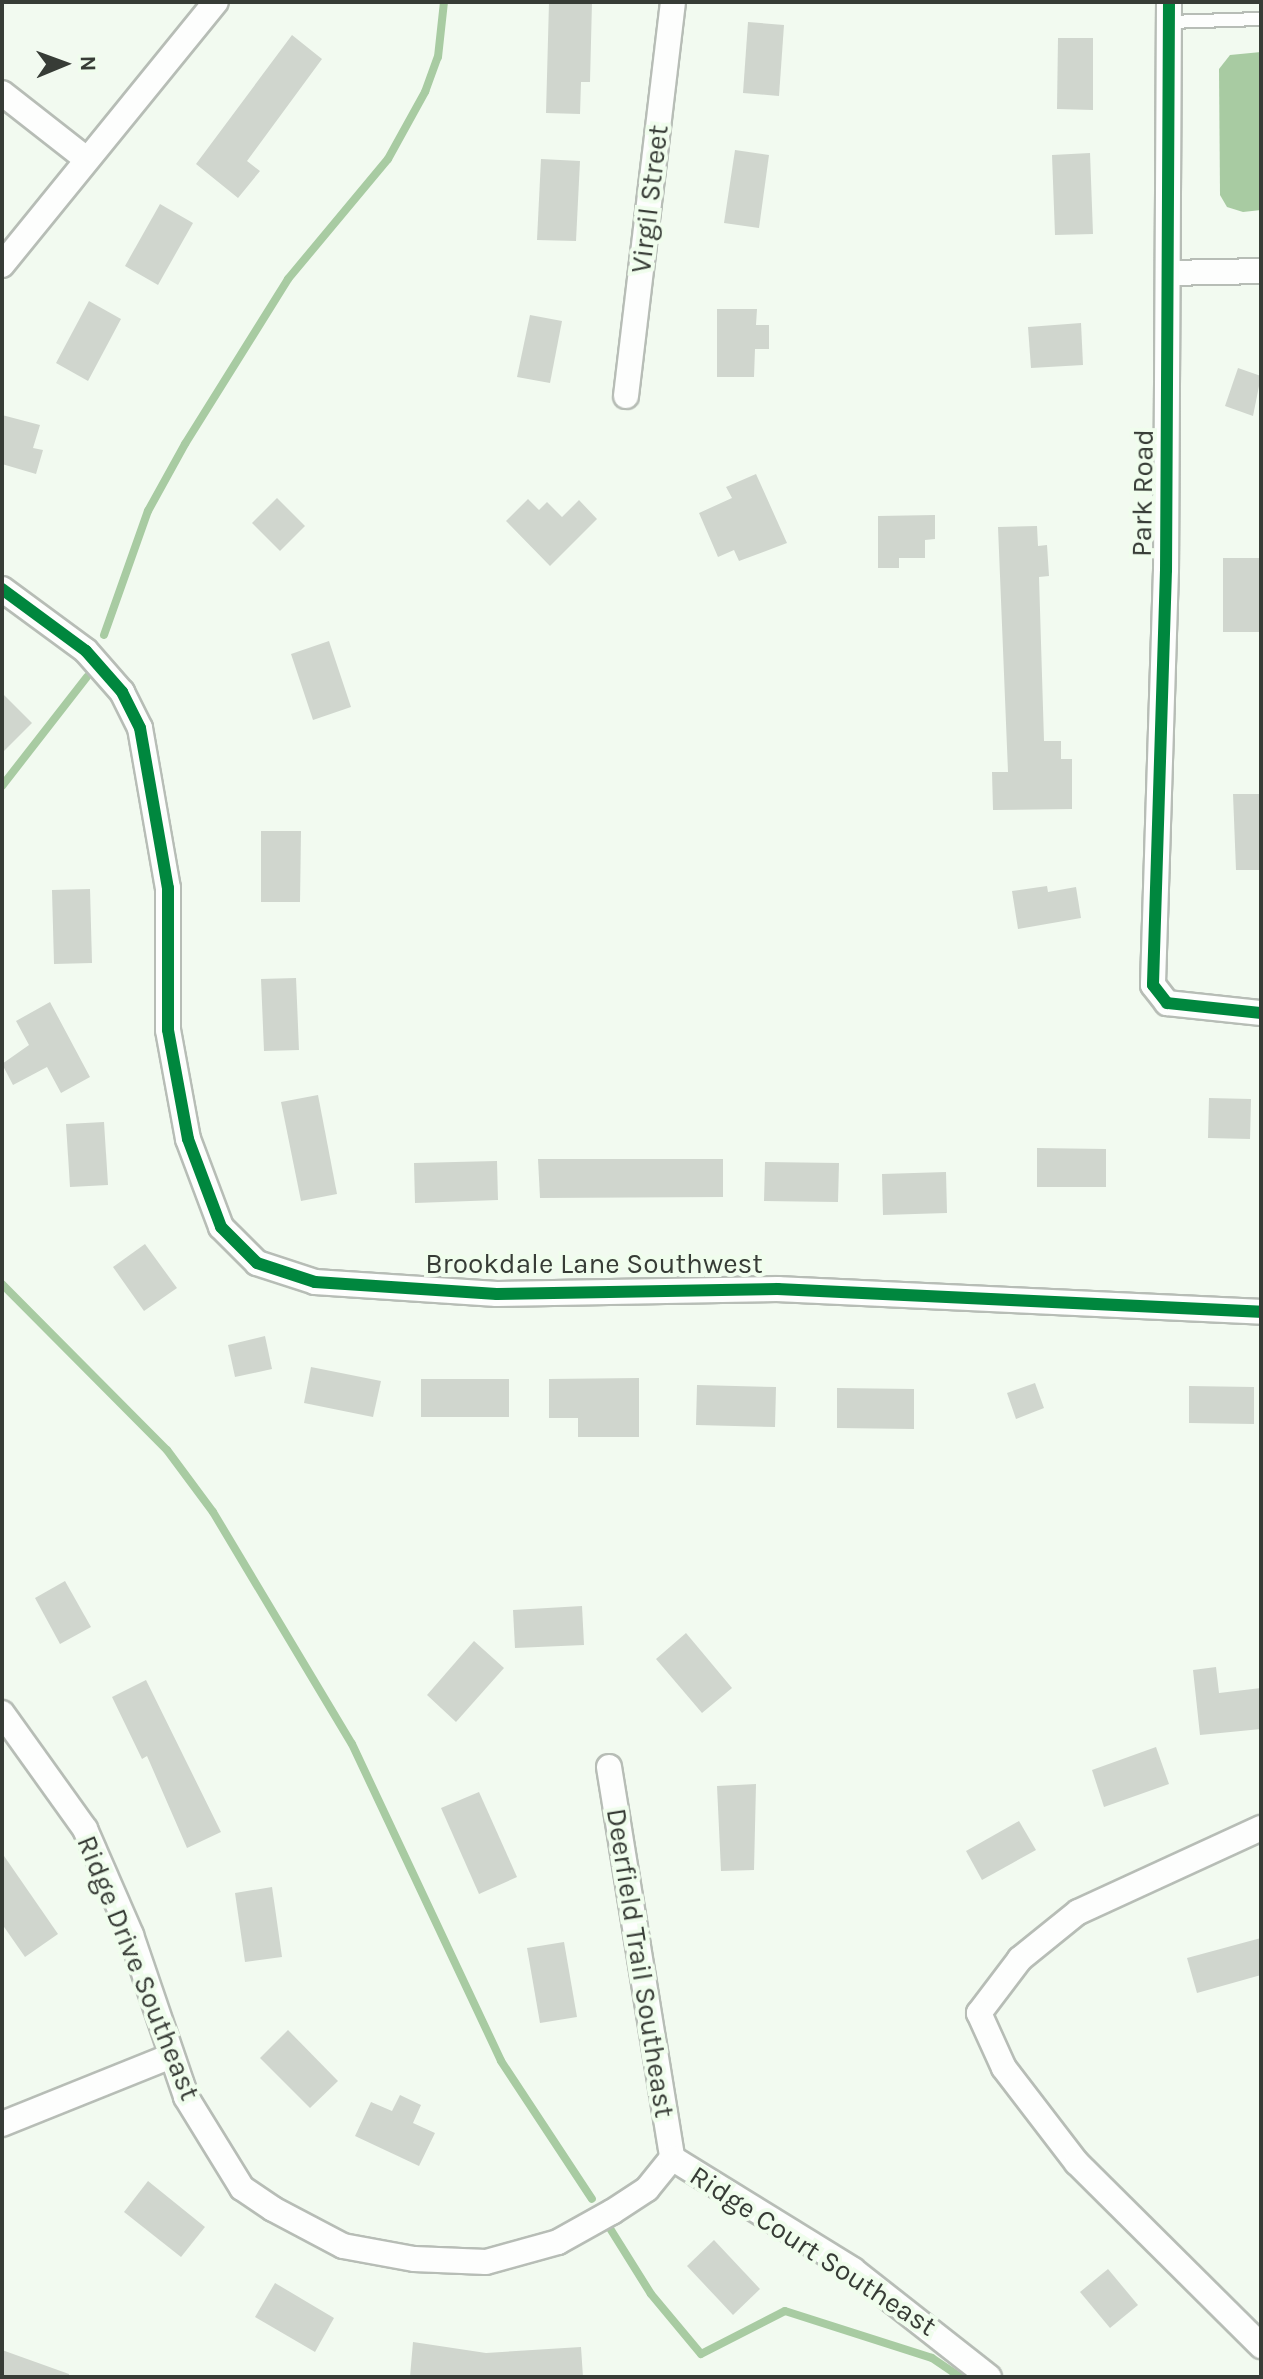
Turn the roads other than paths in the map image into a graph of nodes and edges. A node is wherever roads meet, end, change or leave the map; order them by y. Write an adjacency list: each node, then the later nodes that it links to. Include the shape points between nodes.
1 (216, 2): 6 (street)
2 (673, 2): 10 (street, Virgil Street)
3 (1169, 12): 4 (lane); 9 (street, Park Road)
4 (1261, 19)
5 (2, 93): 6 (street)
6 (85, 158): 7 (street)
7 (2, 265)
8 (1261, 271): 9 (street)
9 (1168, 273): 12 (street, Park Road, via 1161,880 1153,985 1167,1003)
10 (626, 396)
11 (2, 589): 13 (street, Brookdale Lane Southwest, via 86,651 122,692 140,728 168,888 168,1030 188,1139 221,1227 257,1263 315,1282 497,1294 778,1289)
12 (1261, 1013)
13 (1261, 1312)
14 (2, 1713): 17 (street, Ridge Drive Southeast, via 85,1829 131,1935)
15 (609, 1767): 19 (street, Deerfield Trail Southeast)
16 (1261, 1828): 20 (street, via 1078,1912 1020,1959 979,2013 991,2046 1077,2163)
17 (171, 2056): 18 (street); 19 (street, Ridge Drive Southeast, via 186,2097 242,2188 343,2246 414,2259 486,2262 525,2253 612,2212 647,2189)
18 (2, 2124)
19 (672, 2158): 21 (street, Ridge Court Southeast, via 853,2270)
20 (1261, 2346)
21 (989, 2377)

